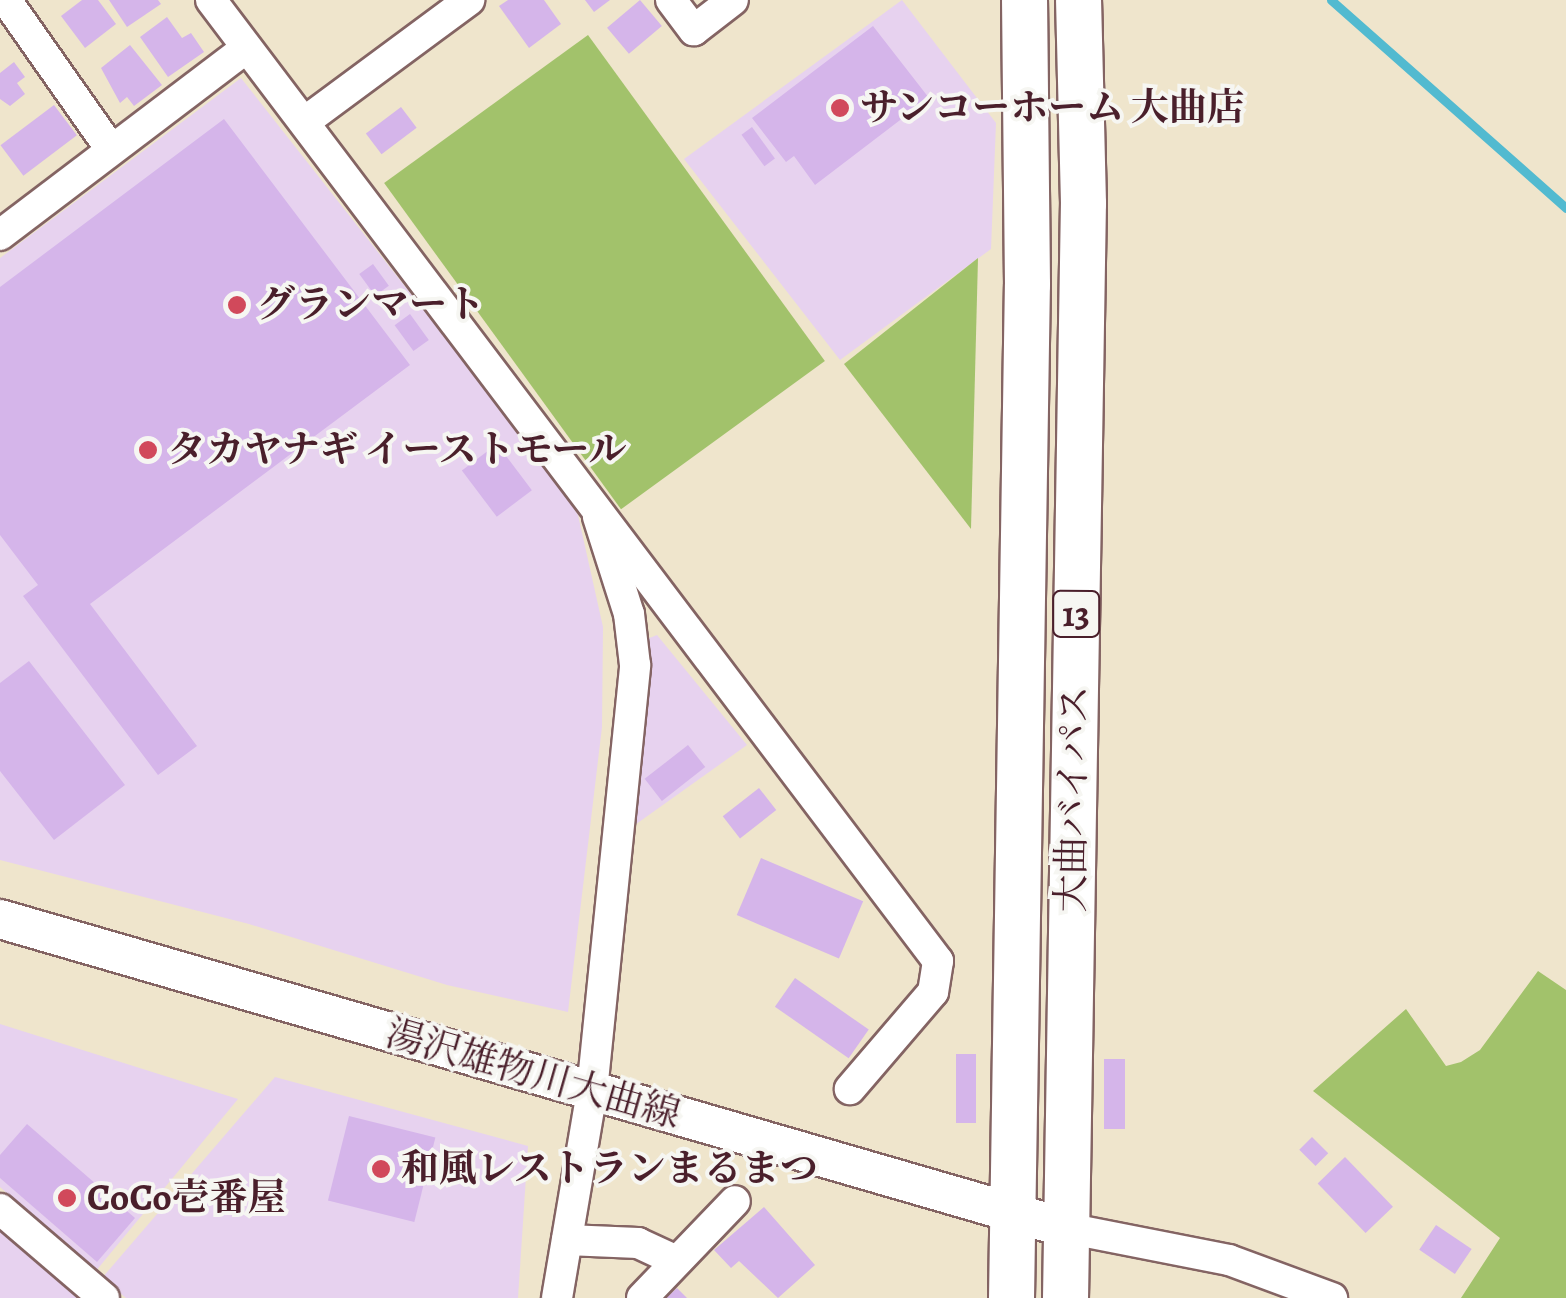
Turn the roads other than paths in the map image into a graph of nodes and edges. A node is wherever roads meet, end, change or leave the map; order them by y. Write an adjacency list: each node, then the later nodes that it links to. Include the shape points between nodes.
1 (6, 0): 10 (street)
2 (211, 0): 8 (street)
3 (469, 0): 9 (street)
4 (672, 0): 5 (street, via 694,30)
5 (733, 0)
6 (1024, 0): 18 (highway, 大曲バイパス / 13, via 1027,284)
7 (1078, 0): 19 (highway, 大曲バイパス / 13, via 1082,203)
8 (246, 48): 9 (street); 10 (street)
9 (307, 120): 12 (street)
10 (110, 148): 11 (street)
11 (5, 222)
12 (591, 495): 14 (street, via 938,960 932,992); 15 (street, via 629,614 635,665)
13 (0, 919): 15 (main road, 湯沢雄物川大曲線)
14 (850, 1089)
15 (592, 1091): 18 (main road, 湯沢雄物川大曲線); 20 (street)
16 (735, 1201): 21 (street)
17 (0, 1209): 22 (street)
18 (1012, 1212): 19 (main road, 湯沢雄物川大曲線); 25 (highway, 大曲バイパス / 13)
19 (1066, 1228): 26 (highway, 大曲バイパス / 13); 27 (street, via 1230,1260)
20 (567, 1240): 21 (street, via 638,1243); 23 (street)
21 (677, 1261): 24 (street)
22 (104, 1298)
23 (557, 1298)
24 (642, 1298)
25 (1011, 1298)
26 (1065, 1298)
27 (1332, 1298)

